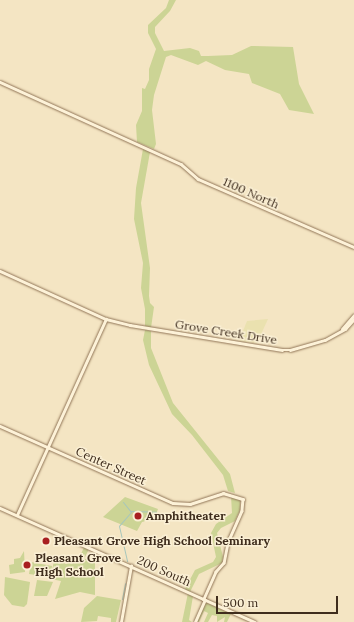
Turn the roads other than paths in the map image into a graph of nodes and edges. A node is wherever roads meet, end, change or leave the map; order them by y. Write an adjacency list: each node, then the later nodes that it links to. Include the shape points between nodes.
1 (0, 82): 2 (street, 1100 North, via 181,164 198,179)
2 (354, 248)
3 (0, 271): 5 (street, Grove Creek Drive)
4 (354, 316): 7 (street, Grove Creek Drive)
5 (106, 319): 7 (street, Grove Creek Drive, via 151,329 289,350 325,340); 9 (street)
6 (354, 319): 7 (street, Grove Creek Drive)
7 (341, 331)
8 (0, 426): 9 (street, Center Street)
9 (48, 447): 11 (street); 13 (street, Center Street, via 176,504 194,503 217,494 228,493 242,499 243,508 228,543 224,563 216,572)
10 (0, 508): 11 (street, 200 South)
11 (17, 515): 12 (street, 200 South)
12 (131, 566): 13 (street, 200 South); 14 (street)
13 (204, 599): 15 (street); 16 (street, 200 South)
14 (121, 622)
15 (195, 622)
16 (255, 622)

